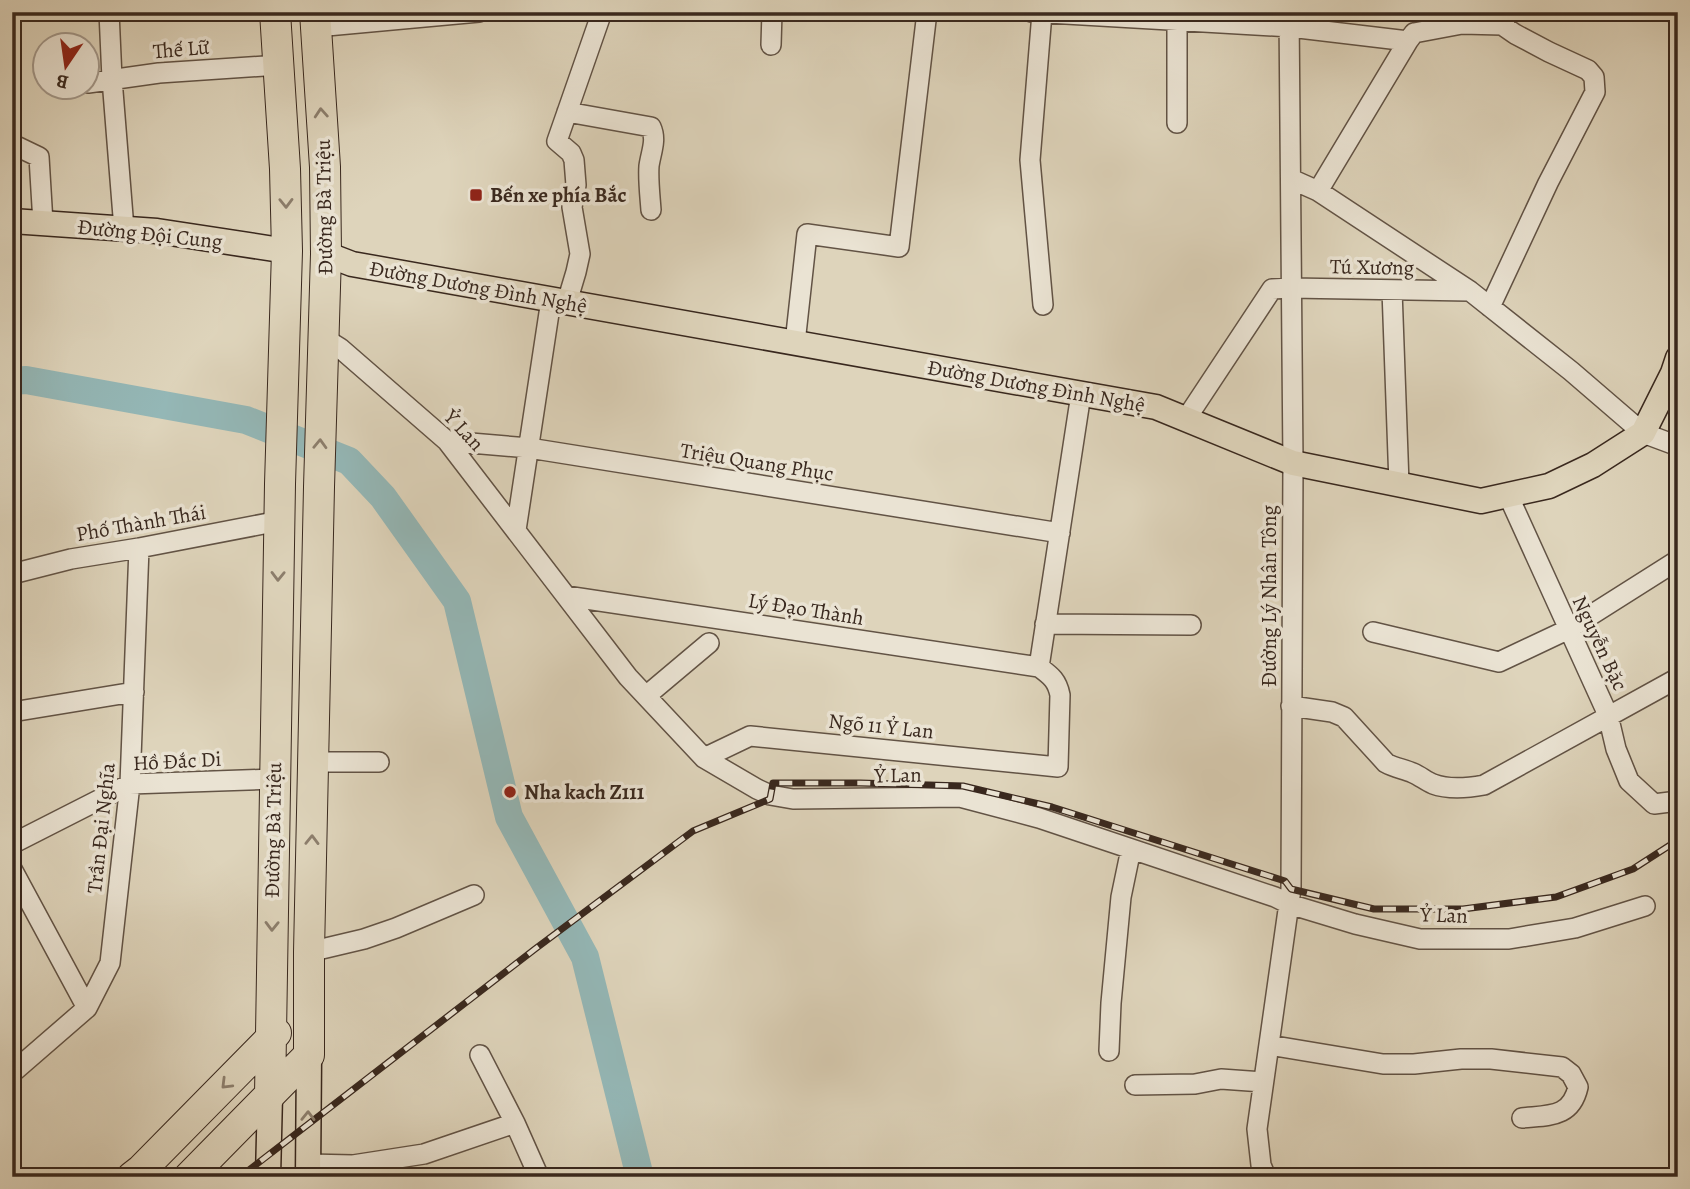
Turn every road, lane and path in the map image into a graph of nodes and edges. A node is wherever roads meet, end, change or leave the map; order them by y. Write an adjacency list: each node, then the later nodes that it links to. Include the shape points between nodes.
1 (109, 12): 21 (street)
2 (275, 12): 20 (highway, Đường Bà Triệu)
3 (480, 12): 11 (street)
4 (602, 12): 23 (street)
5 (772, 12): 19 (street)
6 (927, 12): 41 (street, via 899,247 807,234)
7 (1031, 12): 10 (street)
8 (1415, 12): 18 (street)
9 (1672, 12): 12 (street)
10 (1042, 13): 13 (street); 38 (street, via 1030,160)
11 (442, 14): 14 (street)
12 (1678, 14)
13 (1151, 16): 17 (street)
14 (316, 19): 33 (highway, Đường Bà Triệu, one-way to 14)
15 (1505, 19): 18 (street); 39 (street, via 1515,34 1588,70 1594,77 1595,92)
16 (1289, 20): 17 (street); 18 (street); 26 (street, Đường Lý Nhân Tông)
17 (1177, 21): 24 (street)
18 (1411, 37): 27 (street)
19 (771, 45)
20 (279, 65): 21 (street, Thế Lữ); 32 (highway, Đường Bà Triệu, one-way to 32)
21 (112, 79): 22 (street, Thế Lữ); 31 (street)
22 (102, 81)
23 (567, 112): 28 (street, via 651,127); 37 (street, via 557,141 574,160 572,207 580,254 576,272)
24 (1177, 123)
25 (12, 145): 30 (street, via 39,157)
26 (1291, 179): 27 (street); 34 (street, Đường Lý Nhân Tông)
27 (1318, 191): 36 (street)
28 (651, 210)
29 (12, 221): 30 (main road, Đường Đội Cung)
30 (43, 223): 31 (main road, Đường Đội Cung)
31 (124, 229): 32 (main road, Đường Đội Cung)
32 (287, 251): 33 (highway); 52 (highway, Đường Bà Triệu)
33 (326, 254): 37 (main road, Đường Dương Đình Nghệ, via 352,264); 40 (highway, Đường Bà Triệu)
34 (1282, 288): 35 (street, Tú Xương); 44 (street); 49 (street, Đường Lý Nhân Tông)
35 (1392, 290): 36 (street, Tú Xương); 50 (street)
36 (1470, 291): 39 (street)
37 (559, 301): 41 (main road, Đường Dương Đình Nghệ); 48 (street)
38 (1043, 305)
39 (1489, 307): 45 (street)
40 (324, 338): 46 (street, Ỷ Lan); 72 (highway, Đường Bà Triệu, one-way to 40)
41 (795, 342): 43 (main road, Đường Dương Đình Nghệ)
42 (1678, 358): 45 (main road)
43 (1081, 394): 44 (main road, Đường Dương Đình Nghệ, via 1156,407); 54 (street)
44 (1186, 419): 49 (main road, Đường Dương Đình Nghệ)
45 (1643, 433): 47 (street); 51 (main road, Đường Dương Đình Nghệ, via 1593,466 1549,486)
46 (447, 441): 48 (street, Triệu Quang Phục); 53 (street, Ỷ Lan)
47 (1678, 446)
48 (529, 448): 53 (street); 54 (street, Triệu Quang Phục)
49 (1293, 463): 50 (main road, Đường Dương Đình Nghệ); 68 (street, Đường Lý Nhân Tông)
50 (1399, 484): 51 (main road, Đường Dương Đình Nghệ, via 1481,501)
51 (1508, 495): 61 (street, Nguyễn Bặc)
52 (279, 521): 55 (street, Phố Thành Thái); 74 (highway, Đường Bà Triệu, one-way to 74)
53 (516, 530): 58 (street, Ỷ Lan)
54 (1060, 533): 59 (street)
55 (139, 548): 57 (street, Phố Thành Thái); 66 (street, Trần Đại Nghĩa)
56 (1678, 560): 61 (street)
57 (12, 574)
58 (566, 596): 64 (street, Lý Đạo Thành); 67 (street, Ỷ Lan)
59 (1045, 624): 60 (street); 64 (street)
60 (1191, 625)
61 (1569, 629): 62 (street, via 1499,662); 70 (street, Nguyễn Bặc)
62 (1373, 632)
63 (709, 643): 67 (street)
64 (1039, 667): 71 (street, Ngõ 11 Ỷ Lan, via 1052,677 1060,695 1058,767 750,736)
65 (1678, 678): 70 (street)
66 (134, 692): 69 (street); 75 (street, Trần Đại Nghĩa)
67 (646, 696): 71 (street, Ỷ Lan)
68 (1292, 706): 70 (street, via 1344,718 1394,768 1442,786 1470,787 1484,785); 81 (street, Đường Lý Nhân Tông)
69 (12, 712)
70 (1608, 715): 76 (street, Nguyễn Bặc, via 1629,781 1654,804)
71 (704, 758): 78 (street, Ỷ Lan, via 770,795 793,799 960,797)
72 (314, 762): 73 (street); 83 (highway, Đường Bà Triệu, one-way to 72)
73 (379, 762)
74 (274, 779): 75 (street, Hồ Đắc Di); 86 (highway, Đường Bà Triệu, one-way to 86)
75 (130, 784): 77 (street, Hồ Đắc Di); 85 (street, Trần Đại Nghĩa, via 110,963)
76 (1678, 801)
77 (12, 844)
78 (1131, 849): 81 (street, Ỷ Lan); 88 (street, via 1121,897)
79 (12, 869): 85 (street)
80 (474, 895): 83 (street, via 396,928)
81 (1289, 904): 82 (street, Ỷ Lan, via 1420,939 1508,939 1574,928); 87 (street, Đường Lý Nhân Tông)
82 (1645, 906)
83 (309, 952): 84 (highway, Đường Bà Triệu)
84 (309, 1001): 86 (highway); 89 (highway, Đường Bà Triệu)
85 (87, 1008): 91 (street, Trần Đại Nghĩa)
86 (270, 1040): 94 (highway, Đường Bà Triệu); 98 (highway, one-way to 98)
87 (1269, 1045): 92 (street, Đường Lý Nhân Tông); 95 (street, via 1383,1063 1491,1059 1562,1067 1571,1074 1578,1087 1567,1108)
88 (1109, 1051)
89 (309, 1055): 94 (highway); 97 (main road, Đường Bà Triệu, one-way to 89)
90 (480, 1055): 96 (street)
91 (12, 1073)
92 (1263, 1082): 93 (street, via 1221,1079); 102 (street, Đường Lý Nhân Tông, via 1257,1129)
93 (1135, 1085)
94 (270, 1095): 99 (highway); 100 (main road, Đường Bà Triệu)
95 (1522, 1118)
96 (515, 1123): 97 (street, via 424,1154); 101 (street)
97 (308, 1170)
98 (132, 1177)
99 (189, 1177)
100 (268, 1177)
101 (539, 1177)
102 (1266, 1177)

